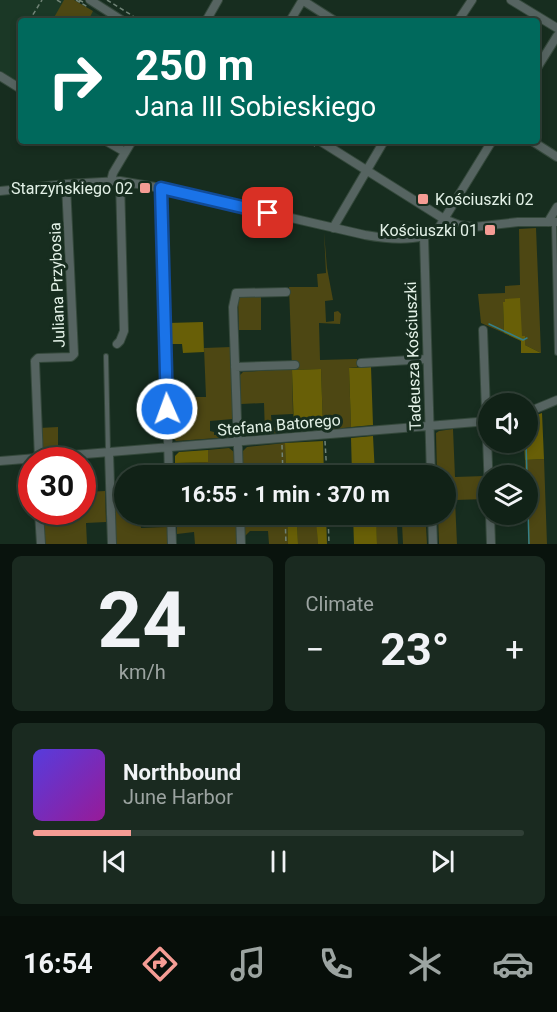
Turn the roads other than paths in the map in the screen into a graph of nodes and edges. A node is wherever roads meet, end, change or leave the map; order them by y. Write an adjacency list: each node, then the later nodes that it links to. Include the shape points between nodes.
1 (90, 0): 6 (street)
2 (218, 0): 7 (street)
3 (302, 0): 8 (street); 9 (street)
4 (472, 0): 10 (street)
5 (510, 0): 11 (street)
6 (118, 18)
7 (208, 18)
8 (292, 18)
9 (330, 18)
10 (460, 18)
11 (557, 28)
12 (557, 36): 13 (street)
13 (540, 63)
14 (0, 76): 15 (street)
15 (18, 87)
16 (111, 144): 22 (street)
17 (130, 144): 22 (street)
18 (325, 144): 24 (street)
19 (382, 144): 24 (street)
20 (490, 144): 30 (street)
21 (537, 144): 23 (street)
22 (125, 152): 25 (street, via 113,173)
23 (557, 157)
24 (367, 170): 30 (street); 32 (street)
25 (116, 181): 26 (street); 27 (street); 36 (street, via 124,331)
26 (66, 184): 28 (street); 49 (street, Juliana Przybosia, via 74,354 35,360)
27 (161, 188): 32 (street); 50 (street)
28 (0, 191)
29 (557, 207): 31 (street)
30 (444, 219): 31 (street, via 467,227); 33 (street, via 438,229)
31 (553, 222): 37 (lane)
32 (333, 228): 33 (street, via 374,237)
33 (424, 237): 39 (street, Tadeusza Kościuszki)
34 (286, 292): 42 (street, via 236,293)
35 (483, 330): 43 (street)
36 (117, 344)
37 (557, 352)
38 (106, 356): 51 (lane)
39 (427, 359): 40 (street); 47 (street, Tadeusza Kościuszki)
40 (361, 363)
41 (295, 365): 42 (street)
42 (235, 367): 48 (street)
43 (486, 393)
44 (557, 400): 45 (street)
45 (538, 408)
46 (478, 422): 47 (street, Stefana Batorego)
47 (429, 426): 48 (street, Stefana Batorego); 57 (street, Tadeusza Kościuszki)
48 (237, 442): 50 (street, Stefana Batorego); 56 (street)
49 (38, 447)
50 (168, 448): 51 (street, Stefana Batorego); 55 (street)
51 (109, 453): 52 (street, Stefana Batorego); 64 (street)
52 (96, 454)
53 (18, 460): 54 (street, Stefana Batorego)
54 (0, 461)
55 (169, 465)
56 (238, 465)
57 (431, 465)
58 (40, 525): 63 (street)
59 (171, 525): 65 (street)
60 (240, 525): 66 (street)
61 (432, 525): 67 (street)
62 (490, 525): 68 (street)
63 (41, 544)
64 (112, 544)
65 (172, 544)
66 (241, 544)
67 (433, 544)
68 (491, 544)

